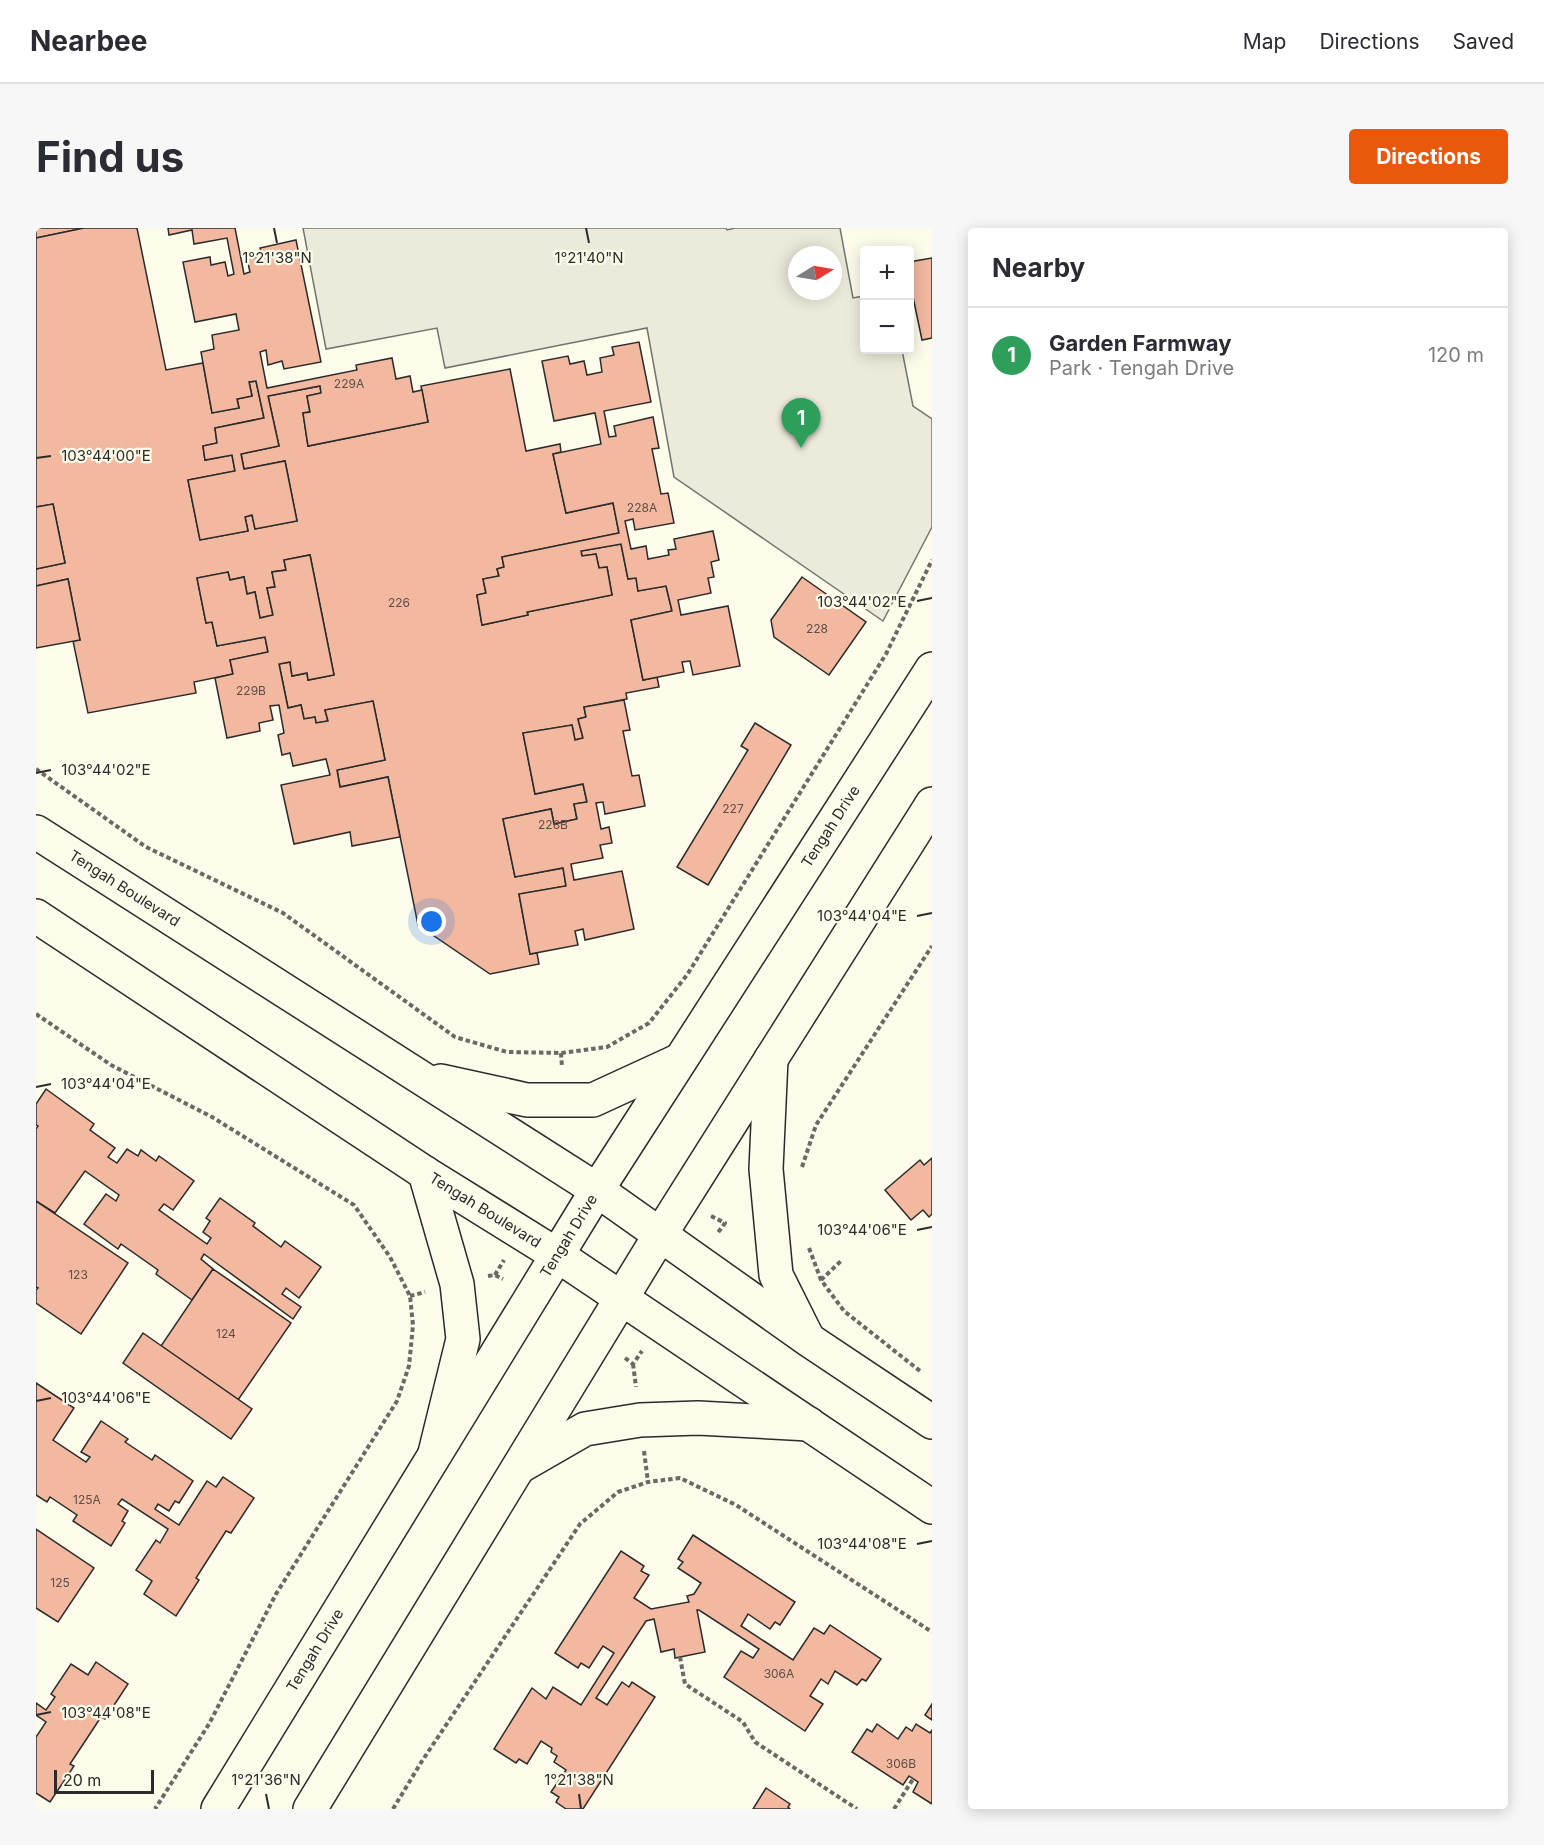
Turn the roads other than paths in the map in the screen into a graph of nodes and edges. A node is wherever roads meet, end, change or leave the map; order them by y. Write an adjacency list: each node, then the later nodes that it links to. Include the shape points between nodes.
1 (932, 669): 6 (main road, Tengah Drive)
2 (932, 804): 5 (main road)
3 (36, 832): 7 (main road, Tengah Boulevard)
4 (36, 916): 8 (main road, Tengah Boulevard)
5 (771, 1059): 10 (main road); 13 (main road, via 766,1168 776,1275)
6 (680, 1060): 7 (main road, via 593,1100 526,1100); 9 (main road, Tengah Drive)
7 (418, 1076): 9 (main road, Tengah Boulevard)
8 (425, 1173): 11 (main road, Tengah Boulevard); 16 (main road, via 457,1284 463,1339)
9 (597, 1190): 10 (main road, Tengah Boulevard); 11 (main road, Tengah Drive)
10 (660, 1235): 12 (main road); 13 (main road, Tengah Boulevard)
11 (557, 1255): 12 (main road, Tengah Boulevard); 16 (main road, Tengah Drive)
12 (622, 1298): 15 (main road, Tengah Boulevard); 17 (main road)
13 (808, 1340): 14 (main road, Tengah Boulevard)
14 (932, 1422)
15 (811, 1425): 17 (main road, via 698,1418 640,1420 585,1429); 18 (main road, Tengah Boulevard)
16 (435, 1454): 19 (main road, Tengah Drive)
17 (519, 1467): 20 (main road)
18 (932, 1507)
19 (218, 1809)
20 (310, 1809)

